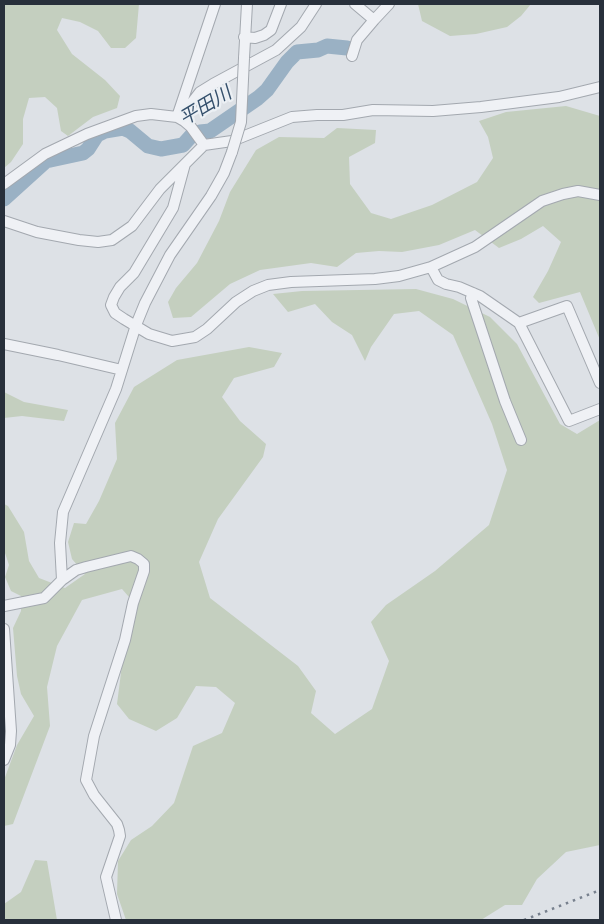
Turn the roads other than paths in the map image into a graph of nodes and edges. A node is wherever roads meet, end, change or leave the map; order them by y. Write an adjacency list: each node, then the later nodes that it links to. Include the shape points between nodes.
1 (215, 4): 11 (street)
2 (247, 4): 8 (street)
3 (280, 4): 8 (street, via 271,30 255,38)
4 (316, 4): 11 (street, via 301,26 276,50 200,92)
5 (355, 4): 7 (street)
6 (389, 4): 7 (street)
7 (374, 20): 9 (street, via 357,40)
8 (244, 37): 20 (street, bridge, via 240,122 232,152 211,196 167,262)
9 (352, 56)
10 (600, 87): 12 (street, via 559,98 481,107 433,111 373,110 292,117 241,138)
11 (180, 119): 12 (street, via 191,127); 14 (street, via 151,114 117,122 45,154)
12 (204, 145): 13 (street)
13 (185, 164): 16 (street, via 160,189 132,226 112,240 79,240 37,232); 20 (street, via 173,208 111,305 115,313)
14 (4, 184)
15 (600, 195): 17 (street, via 578,191 542,201 475,247)
16 (4, 221)
17 (431, 267): 18 (street, via 438,280); 20 (street, via 375,280 268,285 236,302 196,337 184,340 158,337)
18 (476, 294): 19 (street); 25 (street, via 471,298)
19 (519, 323): 23 (street, via 567,306); 24 (street, via 569,421)
20 (136, 325): 22 (street)
21 (4, 344): 22 (street)
22 (122, 370): 26 (street, via 63,512 60,543)
23 (600, 383)
24 (600, 408)
25 (520, 440)
26 (62, 580): 27 (street, via 44,598); 31 (street, via 76,570 124,557 131,556 144,564 125,640 94,736 86,780 119,830 120,836 106,878)
27 (4, 606)
28 (4, 629): 29 (street)
29 (5, 671): 30 (street, via 12,731)
30 (4, 760)
31 (116, 920)

